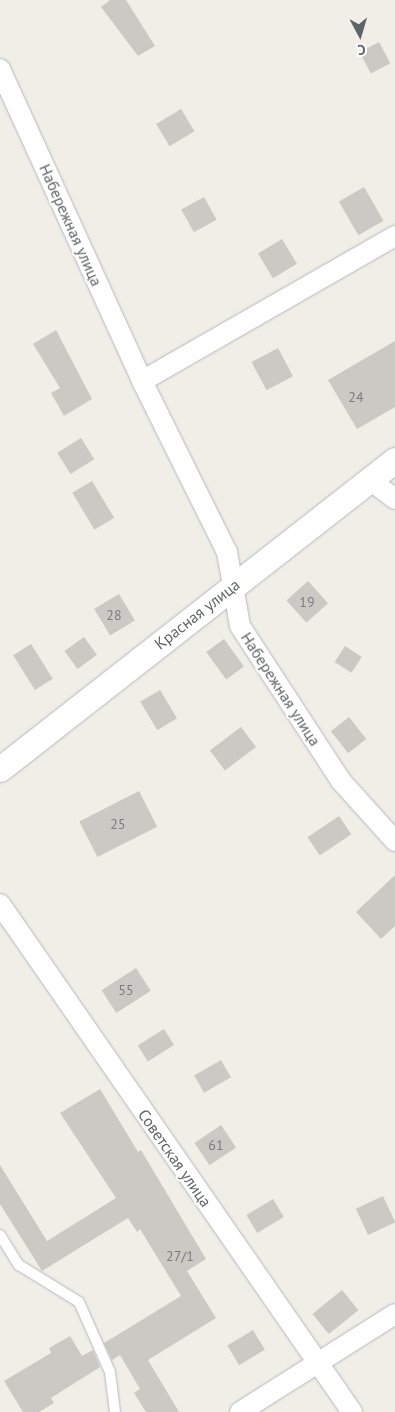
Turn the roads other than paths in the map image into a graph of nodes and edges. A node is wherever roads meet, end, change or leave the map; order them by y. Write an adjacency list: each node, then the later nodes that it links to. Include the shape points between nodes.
1 (0, 69): 3 (street, Набережная улица)
2 (395, 236): 3 (street)
3 (142, 381): 7 (street, Набережная улица, via 227,552)
4 (395, 460): 5 (street, Красная улица)
5 (370, 480): 6 (street); 7 (street, Красная улица)
6 (395, 500)
7 (231, 587): 8 (street, Красная улица); 9 (street, Набережная улица, via 245,634 342,781)
8 (0, 769)
9 (395, 841)
10 (0, 904): 13 (street, Советская улица)
11 (0, 1235): 14 (lane, via 19,1264 80,1302 110,1372)
12 (395, 1314): 13 (street)
13 (318, 1365): 15 (street); 16 (street, Советская улица)
14 (115, 1412)
15 (240, 1412)
16 (352, 1412)

